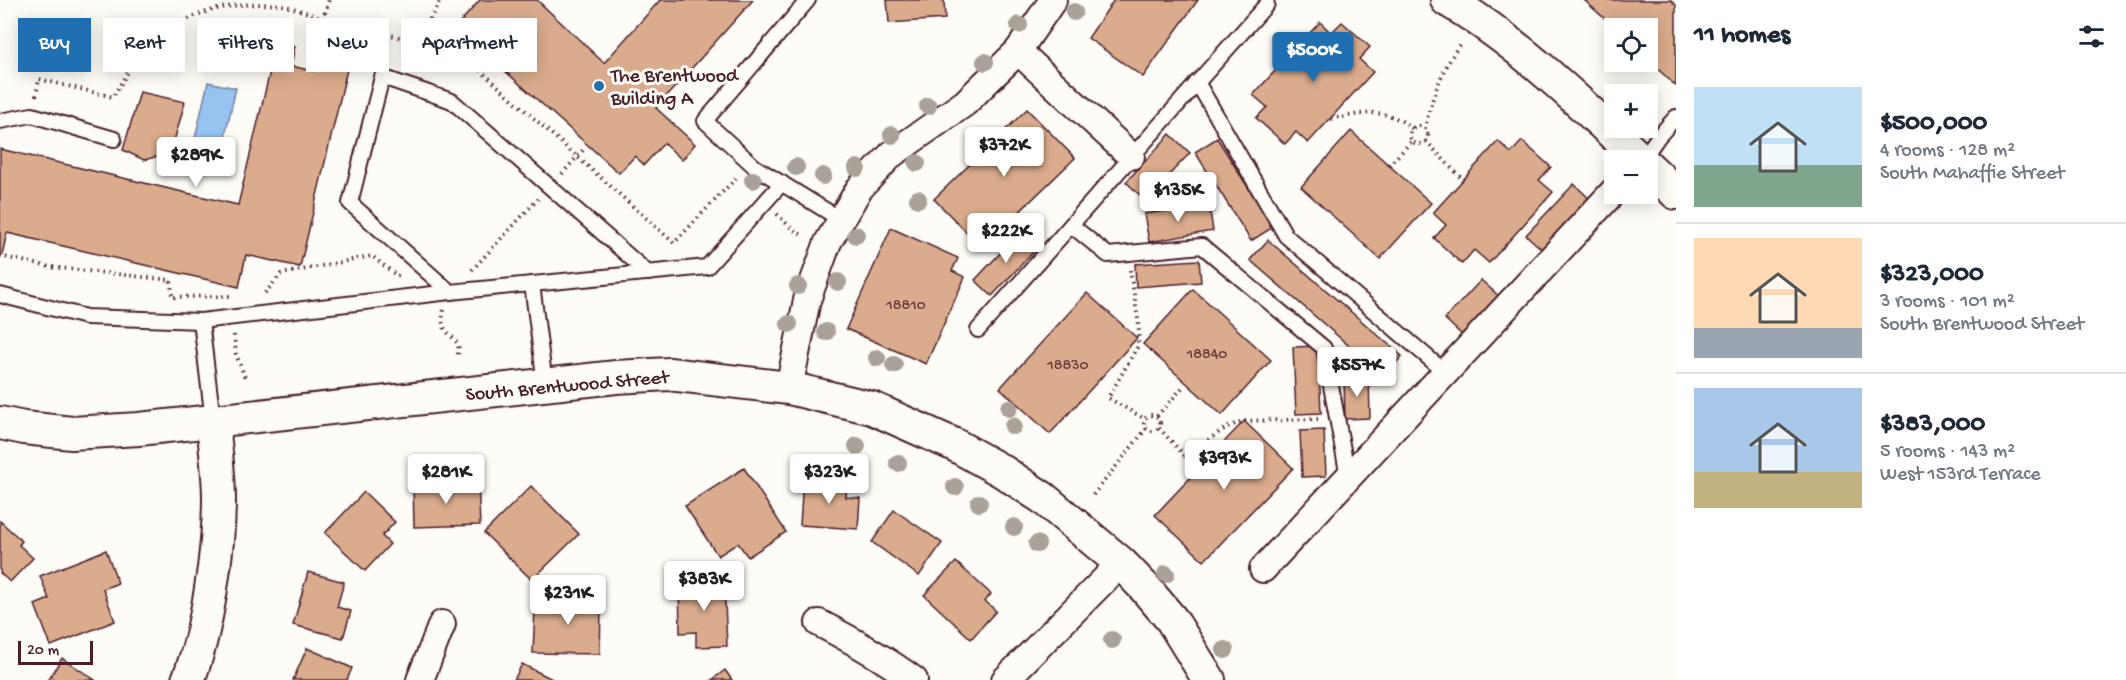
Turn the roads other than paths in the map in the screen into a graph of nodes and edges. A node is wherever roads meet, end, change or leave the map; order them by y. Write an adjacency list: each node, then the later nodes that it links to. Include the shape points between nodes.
1 (808, 0): 14 (lane, via 705,122 755,167)
2 (1053, 0): 5 (street)
3 (1448, 0): 10 (street, via 1550,74)
4 (1267, 4): 6 (lane)
5 (1018, 51): 12 (street); 17 (street, via 965,103 892,154 859,189)
6 (1197, 82): 12 (lane); 25 (lane, via 1286,236)
7 (1676, 117): 11 (lane)
8 (0, 121): 9 (lane, via 32,115)
9 (114, 139)
10 (1631, 150)
11 (1649, 150)
12 (1131, 156): 18 (lane)
13 (1658, 176): 15 (street)
14 (782, 183): 17 (lane); 19 (lane, via 707,267)
15 (1676, 193)
16 (1604, 202): 25 (street)
17 (842, 218): 27 (street, via 828,242 807,300)
18 (1071, 225): 24 (lane); 30 (lane, via 1108,255 1202,246 1324,348)
19 (648, 273): 20 (lane); 21 (lane, via 452,101 382,77 350,203)
20 (532, 284): 21 (lane); 26 (lane)
21 (450, 292): 23 (lane)
22 (0, 295): 23 (lane, via 86,317)
23 (201, 321): 28 (lane)
24 (978, 330)
25 (1445, 372): 30 (street)
26 (545, 384): 27 (street, South Brentwood Street, via 669,374); 28 (street, South Brentwood Street)
27 (789, 388): 31 (street, South Brentwood Street, via 872,408 955,445 1043,498)
28 (213, 421): 29 (street, South Brentwood Street, via 72,433); 35 (street, via 219,499 215,551 206,615)
29 (0, 423)
30 (1348, 477): 32 (street)
31 (1121, 563): 38 (street); 39 (street, South Brentwood Street, via 1172,620)
32 (1263, 569)
33 (819, 623): 37 (street)
34 (442, 624): 36 (street)
35 (188, 680)
36 (420, 680)
37 (914, 680)
38 (1005, 680)
39 (1209, 680)

